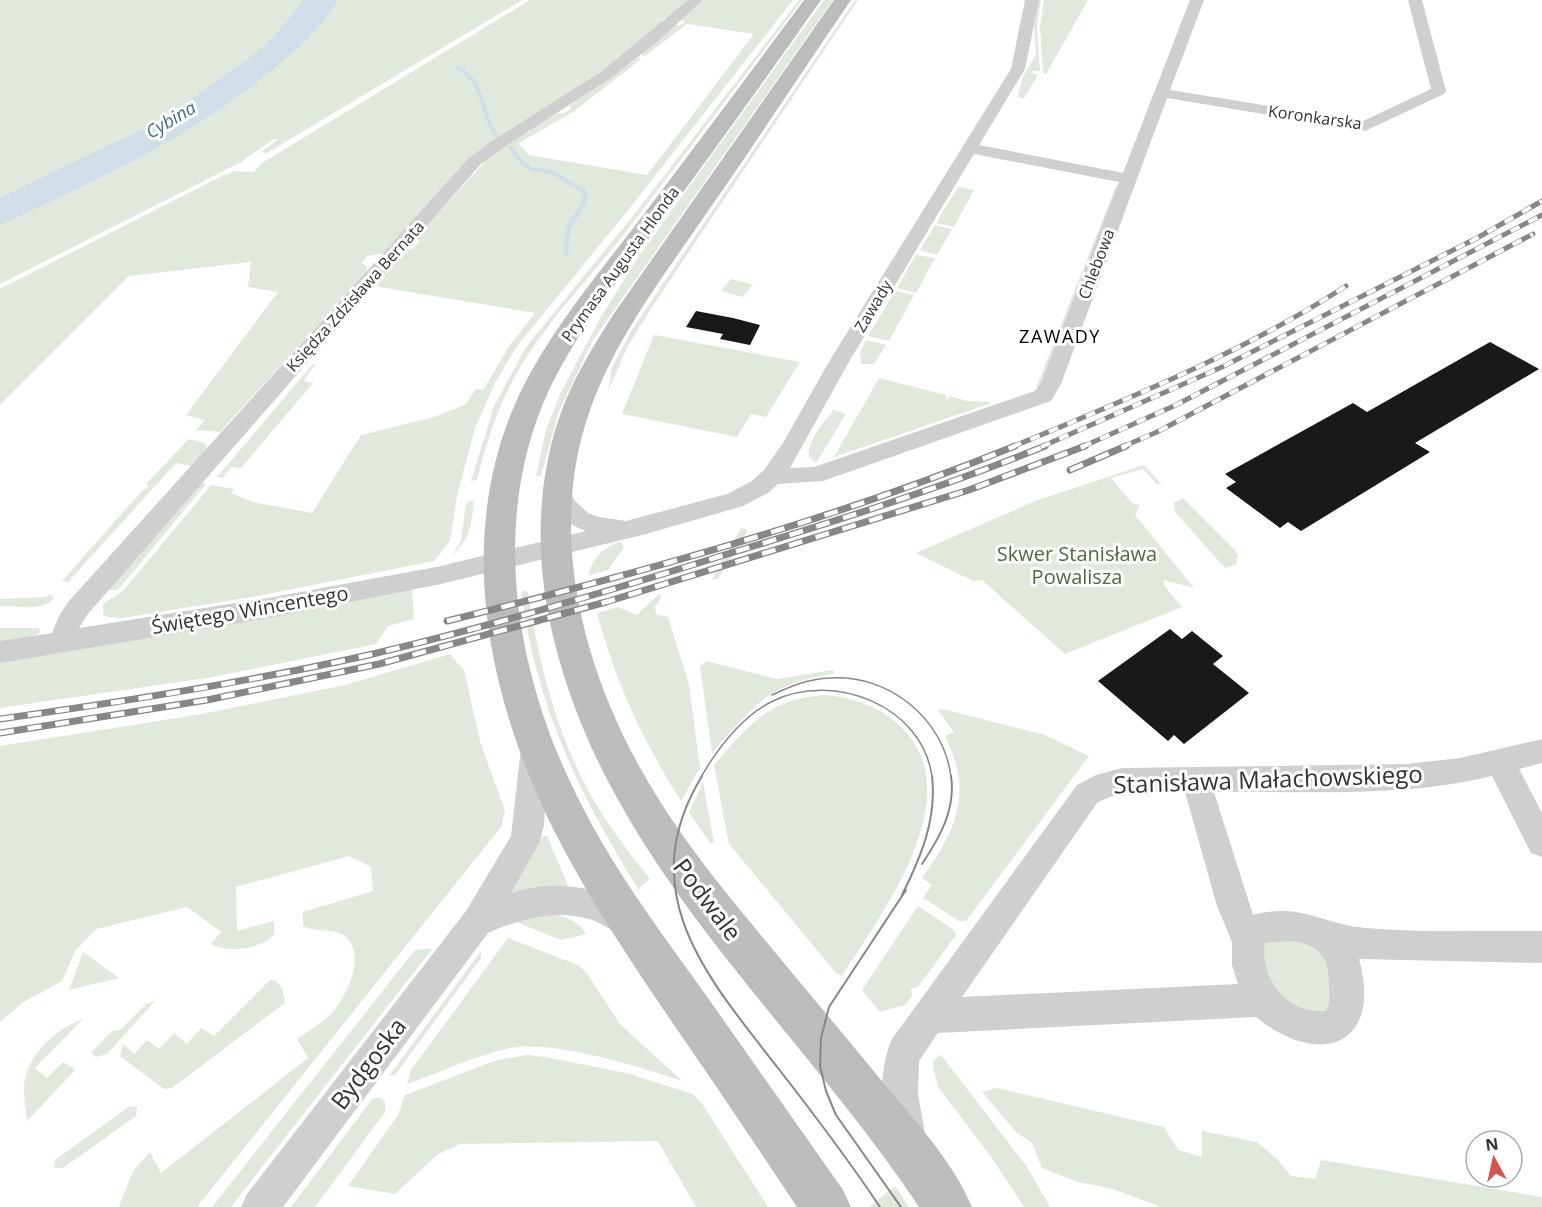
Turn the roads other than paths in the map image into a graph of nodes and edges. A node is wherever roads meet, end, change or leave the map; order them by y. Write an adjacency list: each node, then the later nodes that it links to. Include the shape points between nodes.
1 (696, 0): 15 (street, Księdza Zdzisława Bernata, via 596,82 502,140 474,162 78,608)
2 (813, 0): 14 (main road, Prymasa Augusta Hlonda, via 552,358 532,397 512,455 502,507)
3 (843, 0): 11 (main road, Prymasa Augusta Hlonda, via 602,354 572,420)
4 (1032, 0): 8 (street, Zawady, via 1020,64)
5 (1197, 0): 7 (street, Chlebowa)
6 (1415, 0): 7 (street, Koronkarska, via 1439,91 1365,126)
7 (1162, 93): 9 (street, Chlebowa)
8 (969, 148): 9 (street); 10 (street, Zawady)
9 (1129, 179): 10 (street, Chlebowa, via 1048,388 1037,399 815,475)
10 (772, 476): 12 (street, Zawady, via 735,500)
11 (558, 486): 12 (street, Zawady, via 562,504 579,518 597,526); 13 (main road, Prymasa Augusta Hlonda)
12 (632, 529): 13 (street, Zawady)
13 (556, 547): 14 (street, Zawady); 29 (main road, Podwale, via 567,622 584,687 600,728 636,795 697,888)
14 (498, 560): 15 (street, Świętego Wincentego, via 333,597); 17 (main road, via 507,648)
15 (62, 641): 16 (street, Świętego Wincentego)
16 (0, 652)
17 (535, 746): 22 (street, Bydgoska, via 525,841); 23 (main road, via 576,834)
18 (1542, 750): 19 (street, Stanisława Małachowskiego)
19 (1500, 762): 20 (street, Stanisława Małachowskiego, via 1406,777); 21 (street)
20 (1195, 778): 24 (street, via 1233,906); 28 (street, Stanisława Małachowskiego, via 1113,781 1087,795)
21 (1542, 843)
22 (477, 922): 23 (street, Bydgoska, via 531,901 563,900 614,913); 30 (street, Bydgoska)
23 (636, 930): 31 (main road)
24 (1247, 939): 25 (street, via 1254,930 1289,925 1312,929); 27 (street, via 1249,968)
25 (1329, 939): 26 (street, via 1367,944); 27 (street, via 1345,966 1346,1008 1335,1025 1320,1029 1292,1023)
26 (1542, 947)
27 (1262, 1000): 28 (street)
28 (928, 1016): 29 (street, Stanisława Małachowskiego, via 900,1060)
29 (909, 1150): 32 (main road, Podwale)
30 (260, 1207)
31 (826, 1207)
32 (947, 1207)

